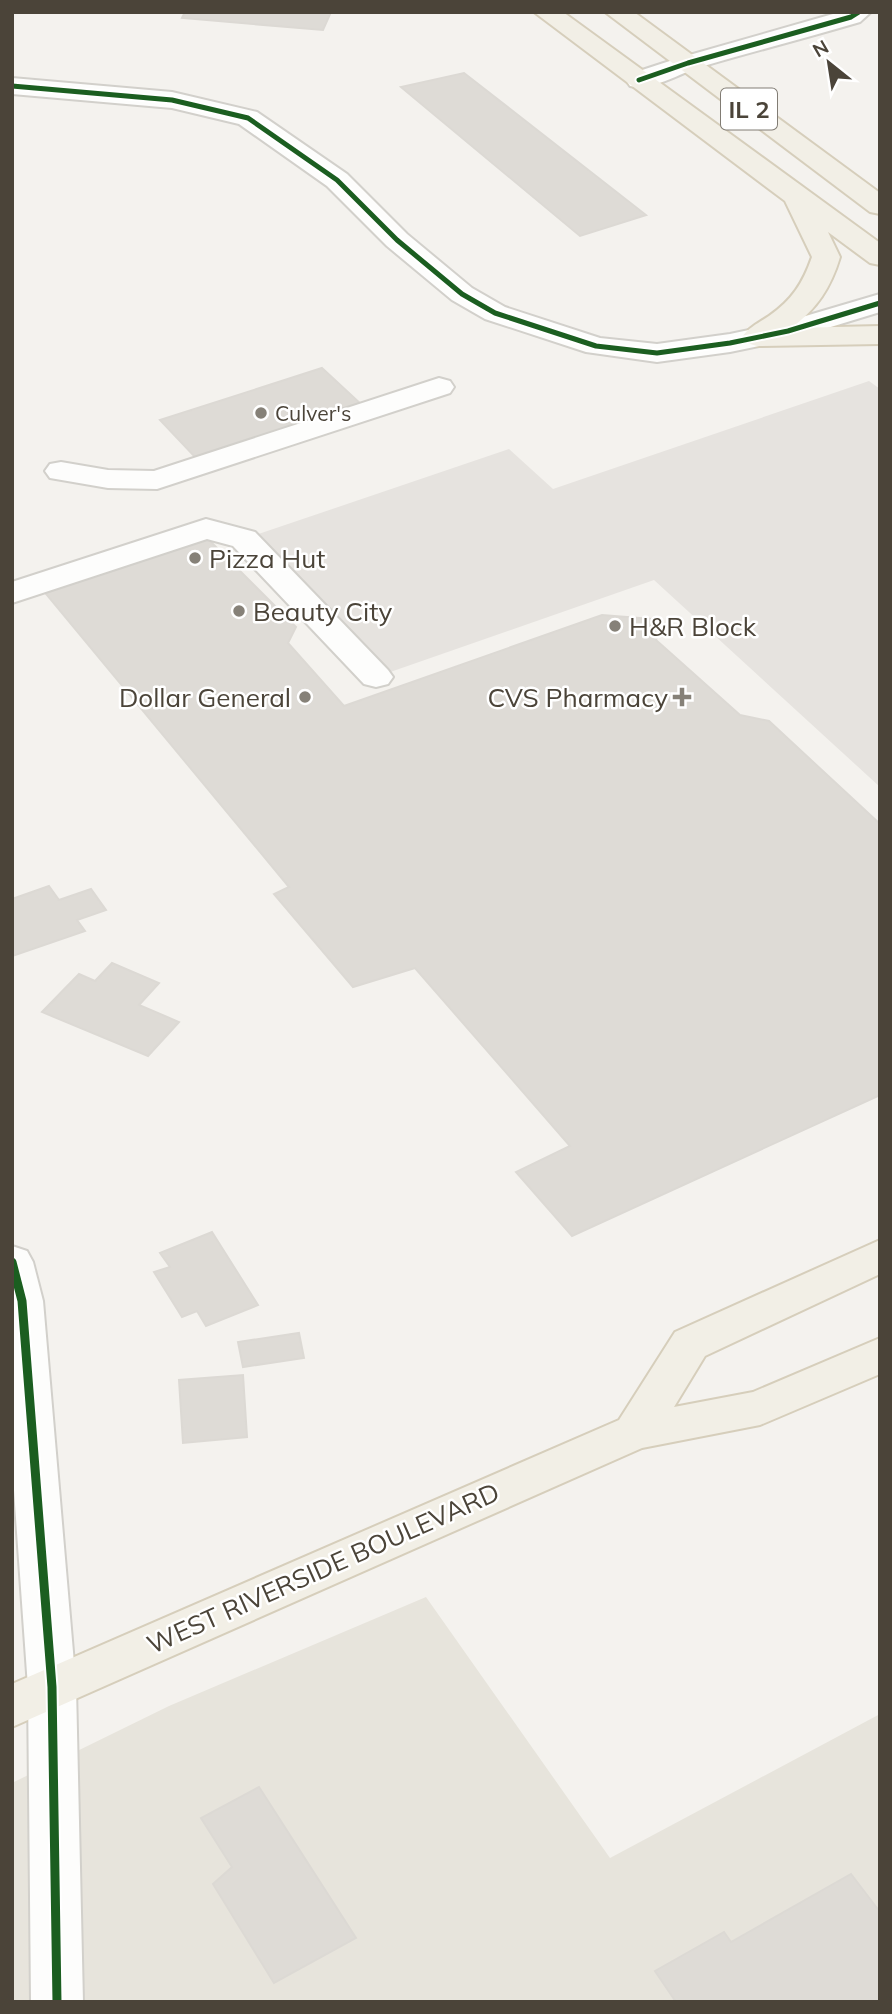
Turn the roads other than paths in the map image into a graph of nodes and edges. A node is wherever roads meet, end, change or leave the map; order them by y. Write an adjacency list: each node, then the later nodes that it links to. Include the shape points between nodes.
1 (546, 12): 5 (main road, IL 2)
2 (617, 12): 4 (main road, IL 2)
3 (859, 12): 4 (street)
4 (688, 63): 5 (street); 8 (main road, IL 2)
5 (639, 80): 7 (main road, IL 2)
6 (12, 86): 12 (street, via 172,100 248,118 337,180 397,240 462,294 530,326 596,346 657,353)
7 (797, 196): 9 (main road, IL 2); 12 (main road, via 826,257 819,283 804,304)
8 (880, 206)
9 (880, 257)
10 (880, 303): 12 (street)
11 (880, 335): 12 (main road)
12 (757, 337)
13 (439, 387): 14 (street, via 157,480 108,479)
14 (61, 471)
15 (12, 593): 16 (street, via 206,529 244,538)
16 (376, 677)
17 (880, 1256): 20 (main road, via 690,1344)
18 (12, 1262): 21 (street, via 22,1301)
19 (880, 1355): 20 (main road, WEST RIVERSIDE BOULEVARD, via 760,1408)
20 (635, 1432): 21 (main road, WEST RIVERSIDE BOULEVARD)
21 (32, 1696): 22 (street)
22 (57, 2002)

